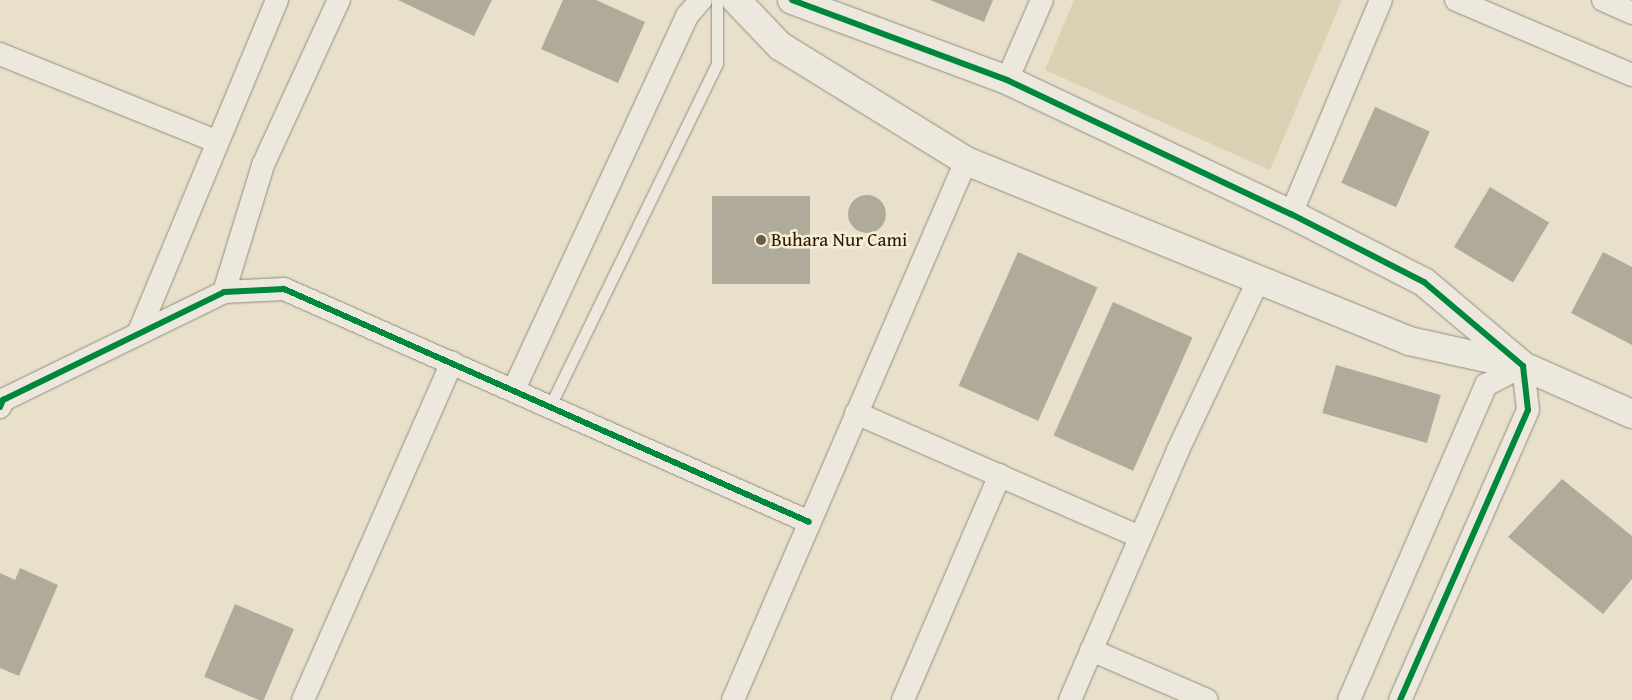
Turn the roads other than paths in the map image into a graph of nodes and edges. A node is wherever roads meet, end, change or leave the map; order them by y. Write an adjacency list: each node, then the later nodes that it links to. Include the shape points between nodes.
1 (277, 0): 15 (street)
2 (339, 0): 19 (street, via 263,165)
3 (701, 0): 23 (street, via 687,16)
4 (717, 0): 25 (lane, via 717,64)
5 (736, 0): 16 (street, via 780,46)
6 (792, 0): 14 (street)
7 (1042, 0): 14 (street)
8 (1381, 0): 17 (street)
9 (1456, 0): 13 (street)
10 (1602, 0): 11 (street)
11 (1632, 13)
12 (0, 54): 15 (street)
13 (1632, 75)
14 (1007, 80): 17 (street)
15 (215, 141): 20 (street)
16 (966, 161): 18 (street); 26 (street)
17 (1291, 214): 22 (street, via 1424,282)
18 (1258, 281): 22 (street, via 1409,341); 30 (street)
19 (224, 292): 20 (street); 21 (street, via 284,289)
20 (138, 334): 24 (street)
21 (452, 362): 23 (street); 32 (street)
22 (1523, 366): 27 (street); 37 (street, via 1486,385); 38 (street, via 1528,410)
23 (514, 389): 25 (street)
24 (1, 402)
25 (550, 406): 29 (street)
26 (856, 413): 28 (street); 29 (street)
27 (1632, 414)
28 (1000, 475): 30 (street); 34 (street)
29 (810, 522): 33 (street)
30 (1140, 537): 31 (street)
31 (1091, 650): 35 (street); 36 (street)
32 (303, 700)
33 (733, 700)
34 (903, 700)
35 (1070, 700)
36 (1207, 700)
37 (1349, 700)
38 (1400, 700)

